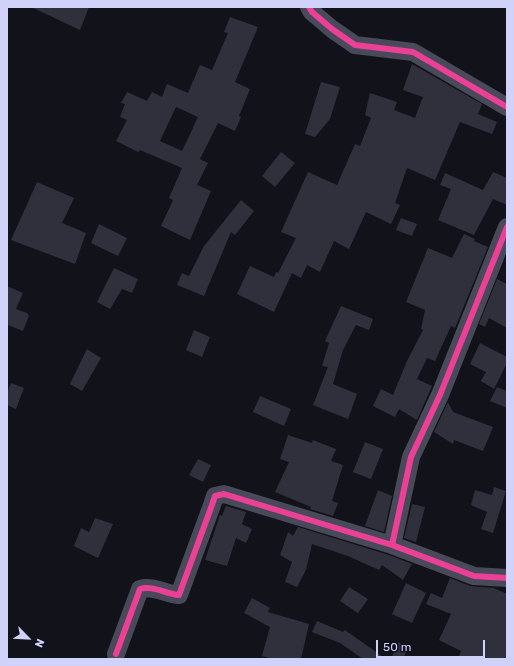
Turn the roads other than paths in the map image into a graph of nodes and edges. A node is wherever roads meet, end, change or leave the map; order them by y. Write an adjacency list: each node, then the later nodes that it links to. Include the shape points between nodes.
1 (309, 7): 2 (street, via 312,12 355,44 413,52)
2 (507, 107)
3 (507, 227): 4 (street, via 440,396 411,457)
4 (392, 545): 5 (street, via 474,576); 6 (street, via 224,494 216,496 179,595 148,587 140,589)
5 (507, 578)
6 (116, 654)

